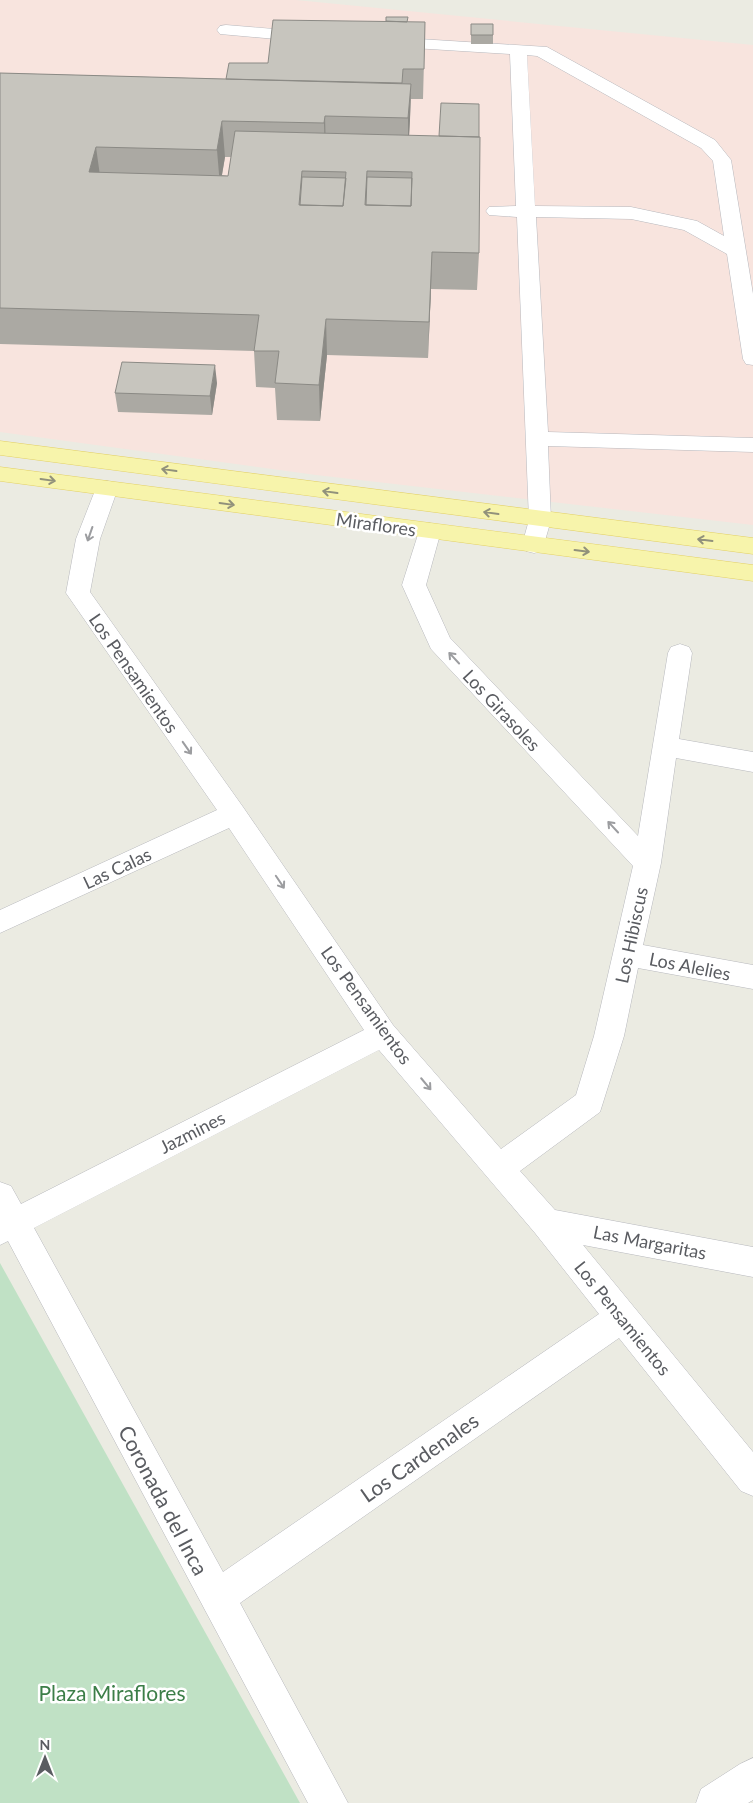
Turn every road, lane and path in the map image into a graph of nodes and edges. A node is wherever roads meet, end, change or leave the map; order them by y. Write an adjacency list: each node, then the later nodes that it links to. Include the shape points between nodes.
1 (226, 30): 2 (street)
2 (329, 38)
3 (366, 41): 4 (street)
4 (518, 50): 6 (street); 7 (street, via 541,51 708,144 722,160)
5 (496, 210): 6 (street)
6 (526, 211): 7 (street, via 631,213 690,225); 9 (street)
7 (736, 251): 8 (street)
8 (753, 359)
9 (537, 440): 10 (street); 14 (street)
10 (753, 445)
11 (0, 448): 14 (main road, Miraflores, one-way to 11)
12 (0, 474): 13 (main road, Miraflores, one-way to 13)
13 (107, 488): 15 (main road, Miraflores, one-way to 15); 22 (street, Los Pensamientos, one-way to 22, via 88,539 78,592)
14 (540, 520): 16 (street); 17 (main road, Miraflores, one-way to 14)
15 (429, 531): 16 (main road, Miraflores); 23 (street, Los Girasoles, one-way to 15, via 440,644 414,585)
16 (534, 545): 18 (main road, Miraflores, one-way to 18)
17 (753, 546)
18 (753, 573)
19 (680, 653): 20 (street, Los Hibiscus)
20 (666, 746): 21 (street); 23 (street, Los Hibiscus)
21 (753, 762)
22 (234, 814): 24 (street, Las Calas); 27 (street, Los Pensamientos, one-way to 27)
23 (646, 863): 25 (street, Los Hibiscus)
24 (0, 922)
25 (627, 954): 26 (street, Los Alelies); 28 (street, Los Hibiscus, via 590,1103)
26 (753, 977)
27 (384, 1034): 28 (street, Los Pensamientos, one-way to 28); 29 (street, Jazmines)
28 (498, 1169): 30 (street, Los Pensamientos)
29 (5, 1216): 34 (street, Coronada del Inca)
30 (546, 1223): 31 (street, Las Margaritas); 32 (street, Los Pensamientos)
31 (753, 1262)
32 (621, 1318): 33 (street, Los Pensamientos); 34 (street, Los Cardenales)
33 (753, 1479)
34 (217, 1597): 36 (street, Coronada del Inca)
35 (753, 1777): 37 (street)
36 (329, 1803)
37 (715, 1803)

